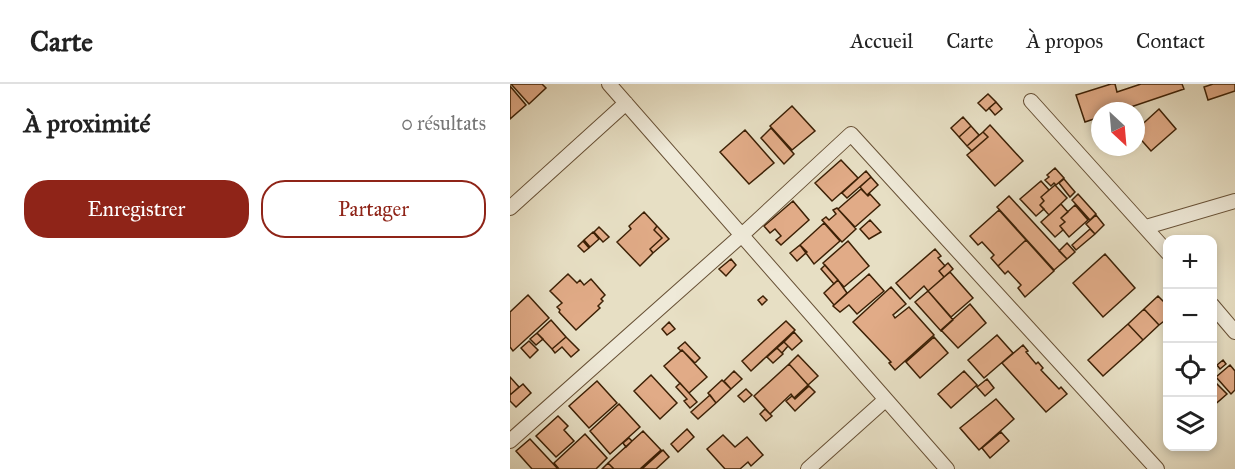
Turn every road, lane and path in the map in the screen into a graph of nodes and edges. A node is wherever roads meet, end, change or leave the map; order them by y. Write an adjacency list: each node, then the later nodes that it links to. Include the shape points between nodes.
1 (609, 84): 3 (street)
2 (1031, 101): 6 (street)
3 (626, 102): 5 (street); 7 (street)
4 (1235, 201): 6 (street)
5 (510, 208)
6 (1146, 227): 8 (street)
7 (742, 234): 11 (street); 12 (street); 15 (street, via 851,134)
8 (1163, 248)
9 (1217, 311): 10 (street)
10 (1235, 332)
11 (885, 400): 13 (street); 14 (street)
12 (510, 441)
13 (808, 469)
14 (947, 469)
15 (1156, 469)

